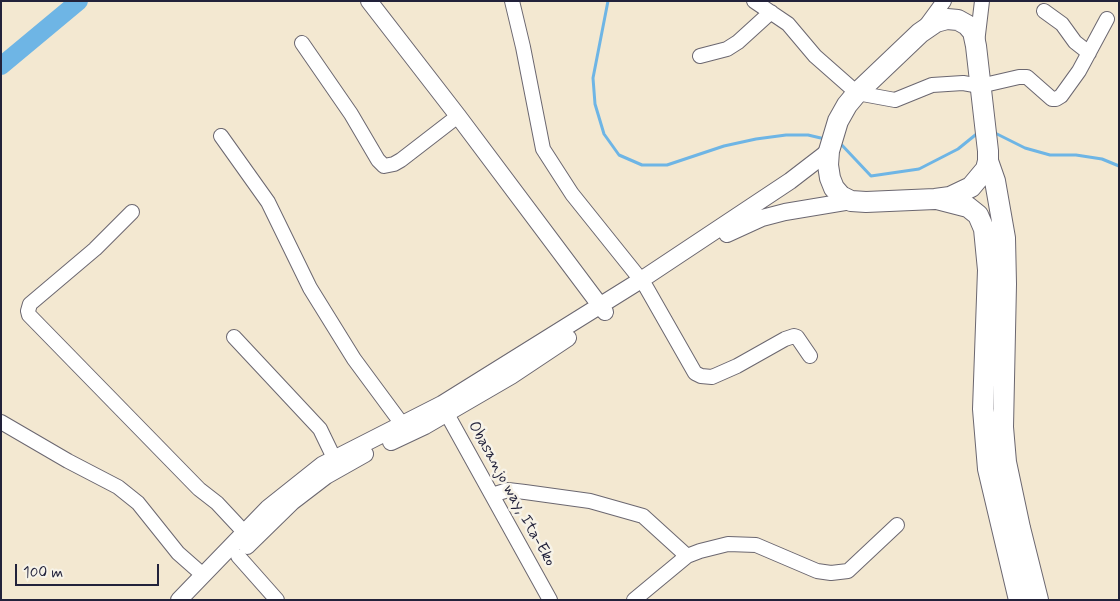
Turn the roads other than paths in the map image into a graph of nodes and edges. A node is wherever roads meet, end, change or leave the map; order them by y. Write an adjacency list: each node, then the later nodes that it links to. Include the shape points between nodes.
1 (369, 1): 17 (main road)
2 (375, 1): 25 (main road)
3 (512, 1): 24 (street, via 543,149 572,194)
4 (754, 1): 8 (street)
5 (944, 1): 10 (street)
6 (982, 1): 12 (street)
7 (1044, 11): 13 (street, via 1062,24 1075,42)
8 (771, 12): 14 (street, via 727,49); 16 (street, via 788,24 815,56)
9 (1107, 19): 13 (street)
10 (920, 33): 12 (highway, via 936,22 958,20 973,32); 16 (highway)
11 (302, 43): 17 (street, via 384,166 401,160)
12 (976, 46): 15 (highway)
13 (1089, 53): 15 (street, via 1056,99 1026,77)
14 (700, 56)
15 (980, 86): 16 (street, via 963,82 932,85 895,100); 20 (highway)
16 (857, 93): 19 (highway, via 838,121)
17 (458, 116): 25 (main road)
18 (221, 136): 30 (street, via 268,202 310,288 354,359)
19 (829, 151): 22 (highway, via 828,165 834,188); 24 (main road)
20 (988, 161): 21 (highway, via 983,174 971,187); 44 (highway, via 995,181 1005,238 1003,426 1006,462)
21 (935, 199): 22 (highway); 43 (highway, via 968,207 978,215 984,229 988,270 984,408 988,469)
22 (851, 201): 24 (main road, via 762,218 724,236)
23 (132, 212): 34 (street, via 95,249 30,304 29,316)
24 (644, 284): 25 (main road); 27 (street, via 695,373 701,376 720,374 794,336)
25 (608, 306): 28 (main road)
26 (234, 337): 31 (street, via 320,430)
27 (810, 356)
28 (444, 408): 30 (main road); 32 (street, Obasanjo way, Ita-Eko); 35 (main road, via 425,426 326,476 292,502)
29 (1, 422): 37 (street, via 118,487 138,503 178,553)
30 (402, 424): 31 (main road)
31 (334, 458): 34 (main road, via 288,491)
32 (492, 495): 36 (street, via 508,490 590,501 643,516); 41 (street, Obasanjo way, Ita-Eko)
33 (897, 525): 36 (street, via 848,571 817,571 756,545 728,544)
34 (245, 532): 37 (main road)
35 (238, 556): 39 (main road); 40 (street)
36 (687, 556): 42 (street)
37 (203, 575): 38 (main road)
38 (179, 600)
39 (194, 600)
40 (277, 600)
41 (550, 600)
42 (634, 600)
43 (1019, 600)
44 (1038, 600)

